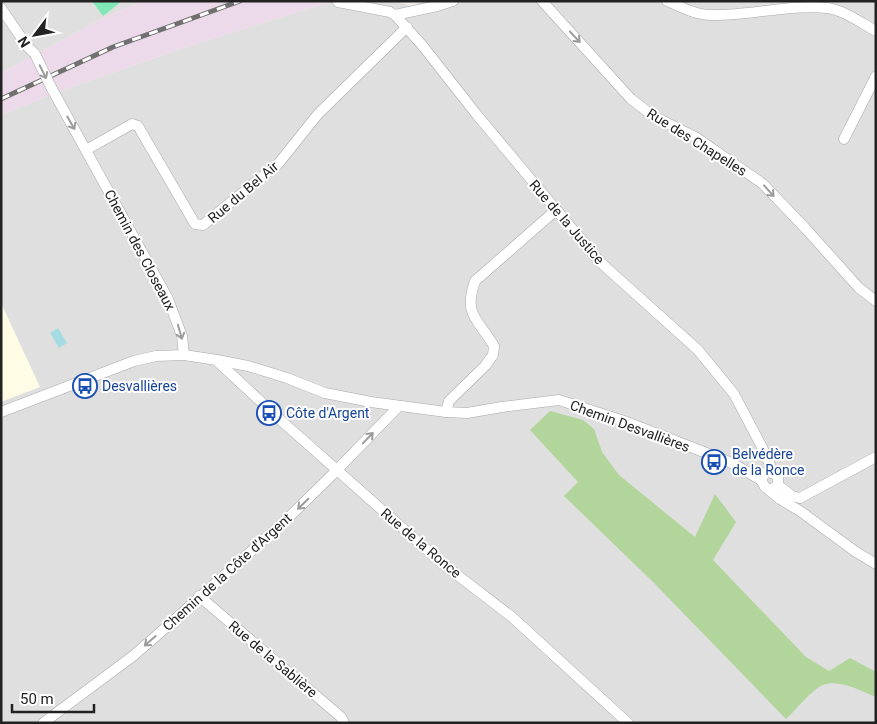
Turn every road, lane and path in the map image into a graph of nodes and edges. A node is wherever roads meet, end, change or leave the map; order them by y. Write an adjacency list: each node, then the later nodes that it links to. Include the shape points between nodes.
1 (379, 1): 7 (street, Rue de la Justice)
2 (453, 1): 7 (street)
3 (542, 1): 14 (street, Rue des Chapelles, one-way to 14, via 631,99 653,116 697,138 764,184 859,288)
4 (667, 1): 9 (street, via 710,15 828,8)
5 (338, 2): 7 (street)
6 (1, 8): 12 (street, Chemin des Closeaux, one-way to 12, bridge, via 35,54)
7 (392, 13): 8 (street, Rue de la Justice)
8 (407, 27): 12 (street, Rue du Bel Air, via 318,114 278,164 203,225 195,224 138,126 132,124); 13 (street, Rue de la Justice)
9 (876, 30)
10 (876, 76): 11 (street)
11 (844, 139)
12 (86, 150): 15 (street, Chemin des Closeaux, one-way to 15, via 168,298 182,336)
13 (556, 210): 19 (street, via 475,281 469,298 471,310 494,346 493,355 449,400); 22 (street, Rue de la Justice, via 600,262 698,350 734,394)
14 (876, 302)
15 (184, 355): 16 (street, Chemin Desvallières); 18 (street, Chemin Desvallières, via 134,361)
16 (217, 360): 17 (street, Chemin Desvallières, via 248,366 325,393); 21 (street, Rue de la Ronce)
17 (399, 406): 19 (street, Chemin Desvallières); 21 (street, Chemin de la Côte d'Argent, one-way to 17)
18 (1, 412)
19 (446, 412): 23 (street, Chemin Desvallières, via 467,413 558,400 624,421 732,464)
20 (876, 457): 25 (street)
21 (338, 470): 28 (street, Chemin de la Côte d'Argent, one-way to 28); 31 (street, Rue de la Ronce, via 443,564 512,617)
22 (773, 472): 23 (street, via 765,473); 24 (street, via 779,480)
23 (761, 480): 24 (street, via 765,487)
24 (773, 487): 25 (street); 26 (street, via 780,499)
25 (800, 498): 26 (street)
26 (800, 511): 27 (street)
27 (876, 564)
28 (199, 596): 29 (street, Chemin de la Côte d'Argent, one-way to 29, via 133,656); 30 (street, Rue de la Sablière, via 341,717)
29 (43, 723)
30 (344, 723)
31 (628, 723)

